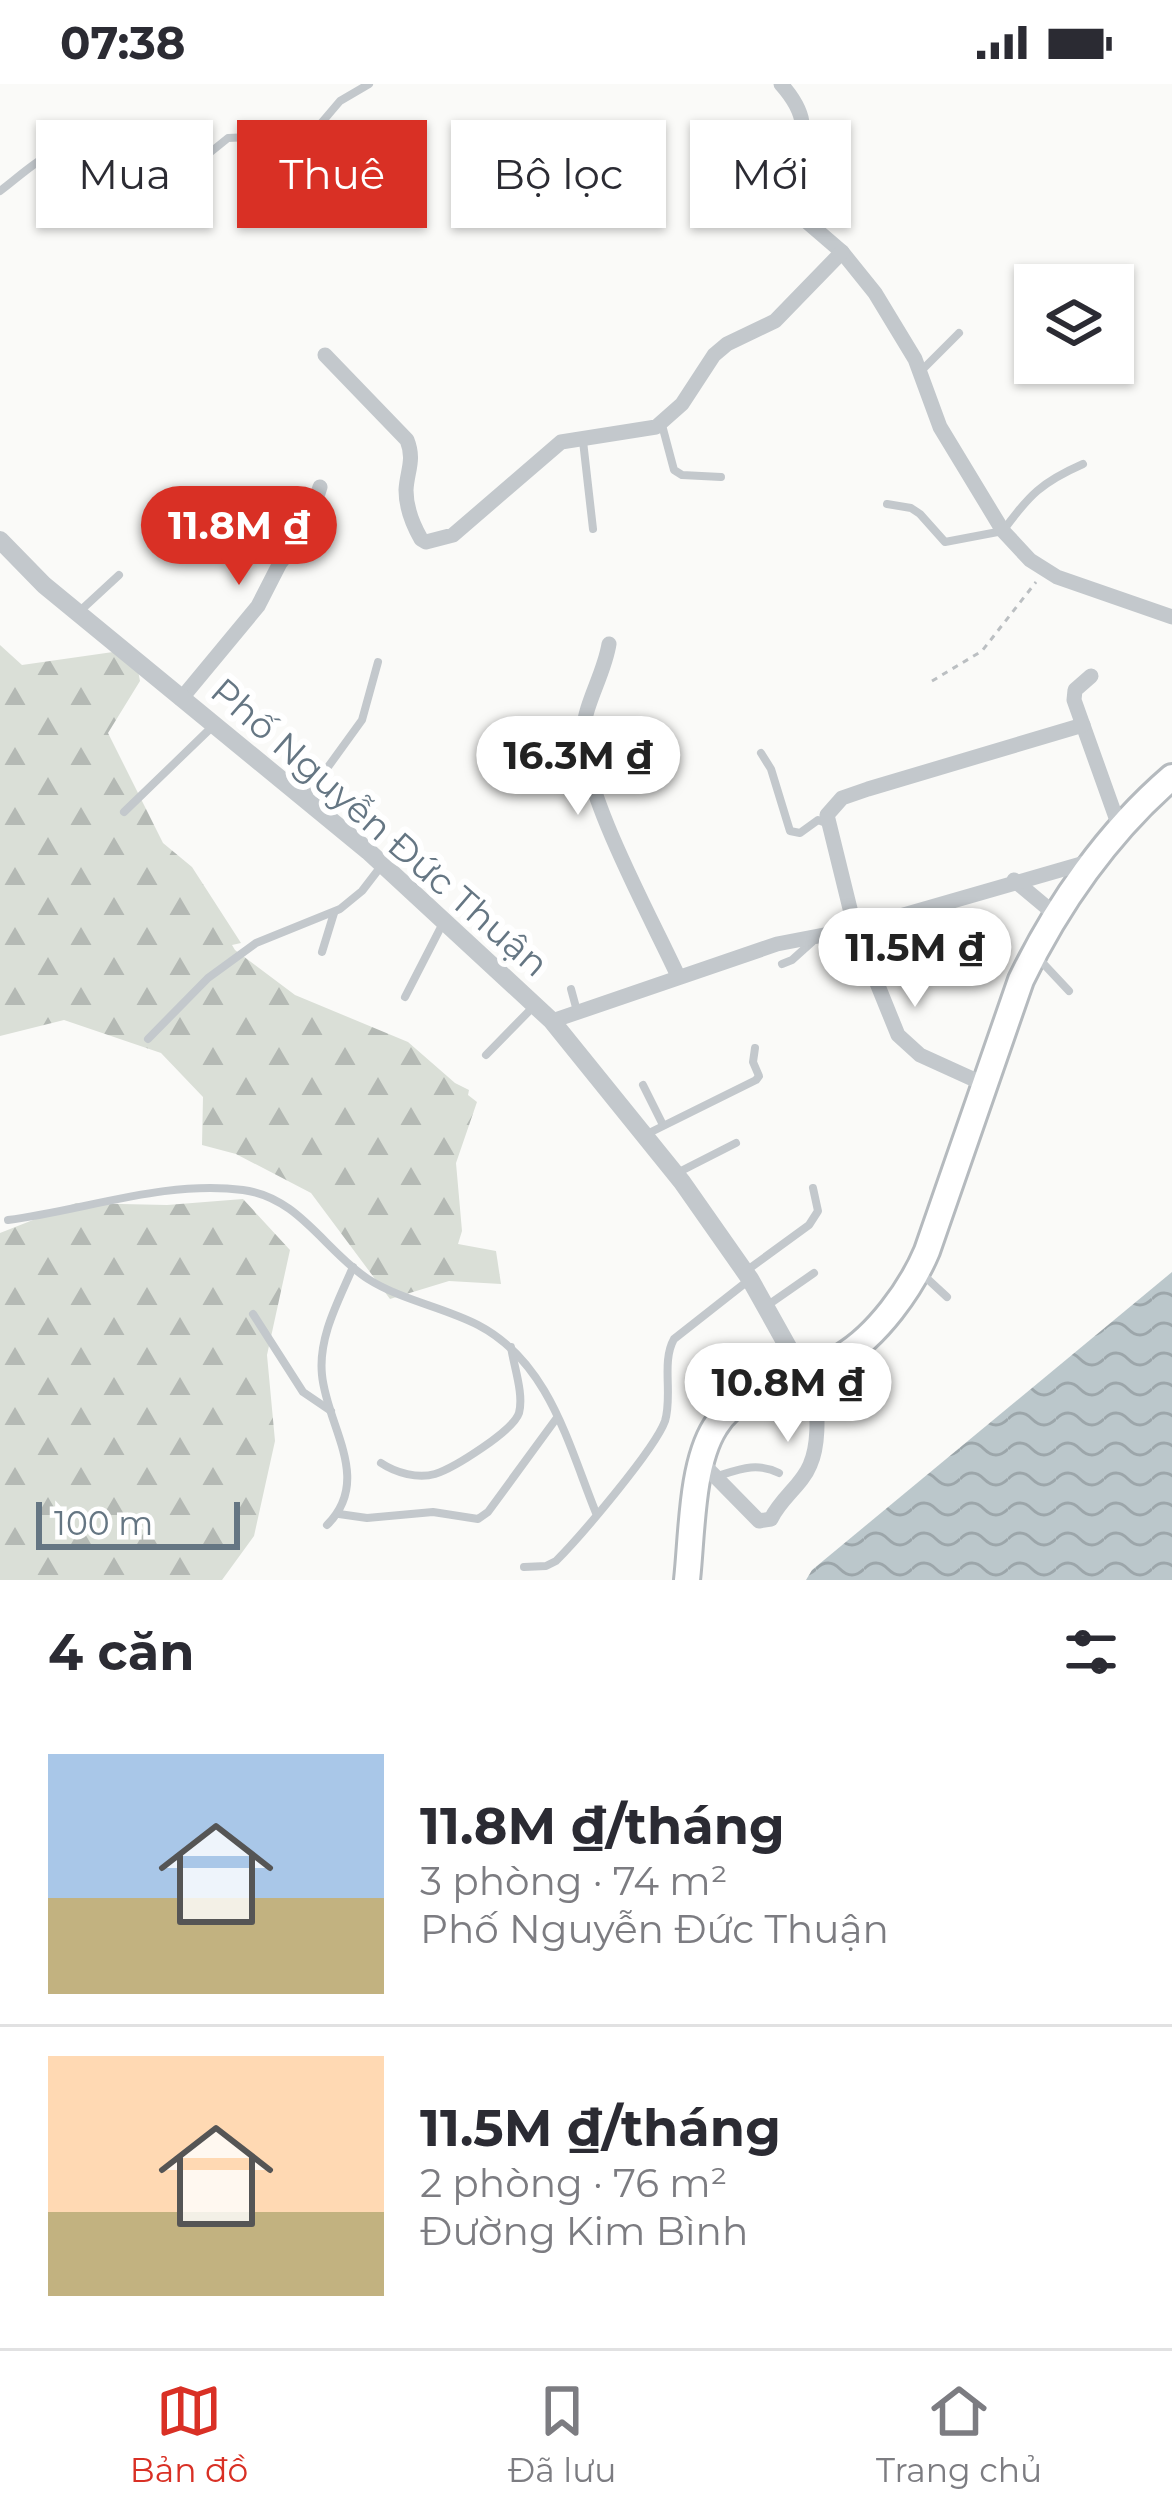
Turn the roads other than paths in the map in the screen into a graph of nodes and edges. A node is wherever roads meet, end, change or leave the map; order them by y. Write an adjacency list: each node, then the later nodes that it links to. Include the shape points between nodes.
1 (369, 84): 3 (lane, via 340,101 300,148 228,138 176,180 151,188 109,178 92,147 75,145)
2 (781, 84): 4 (street, via 803,117 784,202)
3 (0, 191)
4 (842, 252): 7 (street); 8 (street, via 775,321 714,356)
5 (959, 333): 7 (lane)
6 (325, 355): 9 (street, via 407,440 407,502 426,542 462,529 550,449)
7 (920, 373): 15 (street, via 931,411)
8 (661, 423): 9 (street); 11 (lane, via 674,470)
9 (583, 438): 14 (lane)
10 (1083, 464): 15 (lane, via 1048,479)
11 (722, 477)
12 (320, 488): 23 (street, via 306,531 258,606)
13 (886, 504): 15 (lane, via 911,508 945,542)
14 (593, 530)
15 (1003, 531): 19 (street, via 1044,571)
16 (0, 540): 18 (street, Phố Nguyễn Đức Thuận)
17 (119, 575): 18 (lane)
18 (79, 612): 23 (street, Phố Nguyễn Đức Thuận)
19 (1172, 617)
20 (609, 644): 43 (street, via 584,719 584,750 599,803)
21 (378, 662): 28 (lane, via 362,720)
22 (1091, 676): 25 (street, via 1075,690)
23 (181, 699): 24 (street, Phố Nguyễn Đức Thuận)
24 (214, 725): 28 (street, Phố Nguyễn Đức Thuận); 29 (lane)
25 (1083, 725): 30 (street, via 842,798); 31 (street)
26 (760, 754): 30 (lane, via 790,831)
27 (1172, 777): 31 (main road)
28 (306, 798): 33 (street, Phố Nguyễn Đức Thuận)
29 (124, 812)
30 (826, 823): 38 (street)
31 (1119, 826): 32 (main road)
32 (1095, 860): 34 (street); 36 (main road)
33 (382, 864): 35 (lane); 37 (street, Phố Nguyễn Đức Thuận)
34 (1014, 880): 36 (street); 38 (street)
35 (334, 912): 40 (lane); 50 (lane, via 256,943)
36 (1057, 916): 41 (main road)
37 (446, 919): 46 (lane); 47 (street, Phố Nguyễn Đức Thuận)
38 (855, 928): 39 (street); 53 (street, via 898,1035 920,1055)
39 (817, 936): 42 (lane); 43 (street)
40 (322, 952)
41 (1034, 953): 45 (lane); 53 (main road)
42 (782, 964)
43 (678, 976): 48 (street)
44 (571, 989): 48 (lane)
45 (1069, 991)
46 (405, 997)
47 (536, 1005): 49 (street, Phố Nguyễn Đức Thuận); 52 (lane)
48 (577, 1012): 49 (street)
49 (552, 1021): 55 (street, Phố Nguyễn Đức Thuận)
50 (148, 1039)
51 (755, 1048): 55 (lane, via 756,1080)
52 (486, 1055)
53 (986, 1084): 61 (main road)
54 (643, 1085): 55 (lane)
55 (654, 1130): 57 (street, Phố Nguyễn Đức Thuận)
56 (736, 1144): 57 (lane)
57 (675, 1173): 63 (street, Phố Nguyễn Đức Thuận)
58 (813, 1188): 63 (lane, via 818,1211 809,1225)
59 (8, 1220): 60 (lane, via 130,1196 250,1191 312,1225)
60 (353, 1267): 67 (lane); 69 (lane, via 324,1342)
61 (919, 1271): 64 (lane); 68 (main road, via 852,1350)
62 (814, 1274): 65 (lane)
63 (748, 1275): 65 (street, Phố Nguyễn Đức Thuận); 74 (lane, via 674,1339 663,1428)
64 (947, 1298)
65 (766, 1305): 68 (street, Phố Nguyễn Đức Thuận)
66 (254, 1314): 69 (lane, via 303,1392)
67 (510, 1346): 70 (lane); 71 (lane, via 520,1396 507,1431 435,1474)
68 (809, 1372): 72 (main road, via 741,1398 715,1426); 72 (street, via 811,1464 771,1519 759,1521)
69 (332, 1412): 75 (lane, via 349,1478)
70 (557, 1418): 74 (lane); 75 (lane, via 478,1519)
71 (381, 1462)
72 (709, 1469): 73 (lane, via 765,1466); 78 (main road)
73 (778, 1473)
74 (596, 1513): 77 (lane, via 556,1561)
75 (339, 1514): 76 (lane)
76 (327, 1526)
77 (524, 1568)
78 (687, 1580)

